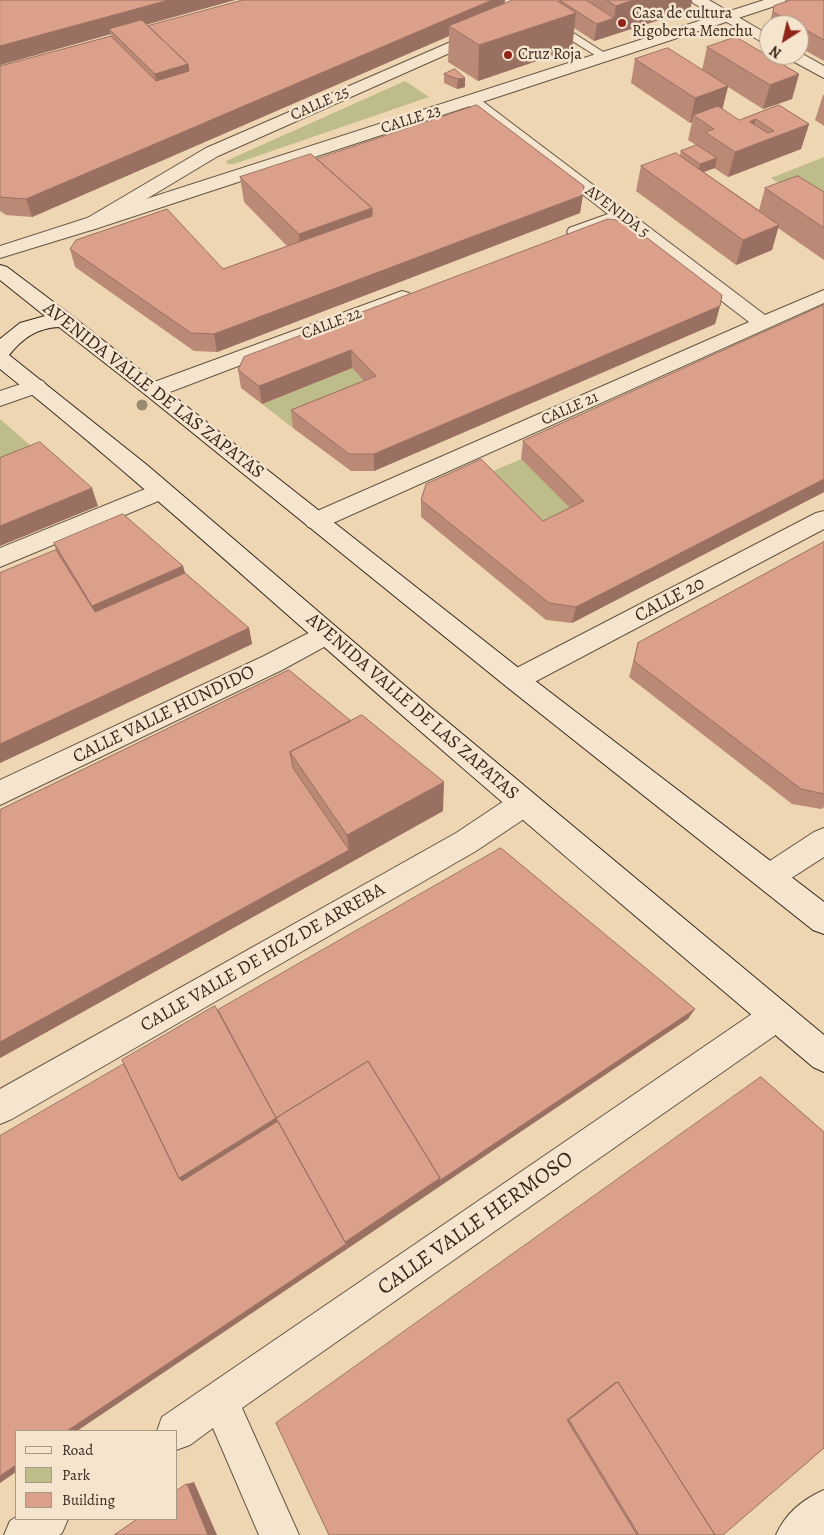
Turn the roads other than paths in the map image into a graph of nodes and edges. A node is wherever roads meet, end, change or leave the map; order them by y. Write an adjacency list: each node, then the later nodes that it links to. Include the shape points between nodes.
1 (698, 0): 4 (street)
2 (779, 0): 4 (street, CALLE 23)
3 (540, 16): 7 (lane)
4 (727, 17): 6 (street); 7 (street, CALLE 23)
5 (497, 26): 12 (street, CALLE 25, via 212,152)
6 (759, 35)
7 (604, 57): 10 (street, CALLE 23)
8 (809, 64): 9 (street)
9 (824, 73)
10 (471, 100): 11 (street, AVENIDA 5); 12 (street, CALLE 23)
11 (621, 215): 15 (street); 21 (street, AVENIDA 5)
12 (91, 224): 14 (street, CALLE 23)
13 (0, 233): 14 (street, CALLE 23)
14 (42, 239): 16 (street, CALLE 23)
15 (556, 240)
16 (0, 252)
17 (0, 271): 20 (street, AVENIDA VALLE DE LAS ZAPATAS)
18 (416, 292): 25 (street, CALLE 22)
19 (824, 296): 21 (street, CALLE 21)
20 (65, 320): 22 (street, via 29,326 17,333); 25 (street, AVENIDA VALLE DE LAS ZAPATAS)
21 (764, 323): 29 (street, CALLE 21)
22 (0, 353)
23 (0, 358): 24 (street, AVENIDA VALLE DE LAS ZAPATAS)
24 (36, 386): 26 (street); 27 (street, AVENIDA VALLE DE LAS ZAPATAS)
25 (154, 390): 29 (street, AVENIDA VALLE DE LAS ZAPATAS)
26 (0, 400)
27 (160, 491): 30 (street); 31 (street, AVENIDA VALLE DE LAS ZAPATAS)
28 (824, 519): 32 (street, CALLE 20)
29 (316, 521): 32 (street, AVENIDA VALLE DE LAS ZAPATAS)
30 (0, 558)
31 (326, 634): 33 (street, CALLE VALLE HUNDIDO); 34 (street, AVENIDA VALLE DE LAS ZAPATAS)
32 (516, 680): 36 (street, AVENIDA VALLE DE LAS ZAPATAS)
33 (0, 793)
34 (523, 804): 38 (street, AVENIDA VALLE DE LAS ZAPATAS); 40 (street, CALLE VALLE DE HOZ DE ARREBA, via 466,842)
35 (824, 841): 36 (street)
36 (769, 877): 37 (street, AVENIDA VALLE DE LAS ZAPATAS)
37 (824, 920)
38 (776, 1016): 39 (street, AVENIDA VALLE DE LAS ZAPATAS); 41 (street, CALLE VALLE HERMOSO)
39 (824, 1056)
40 (0, 1107)
41 (220, 1401): 42 (street, CALLE VALLE HERMOSO); 46 (street)
42 (177, 1430)
43 (824, 1510): 47 (street)
44 (46, 1520): 45 (street)
45 (24, 1535)
46 (278, 1535)
47 (796, 1535)

